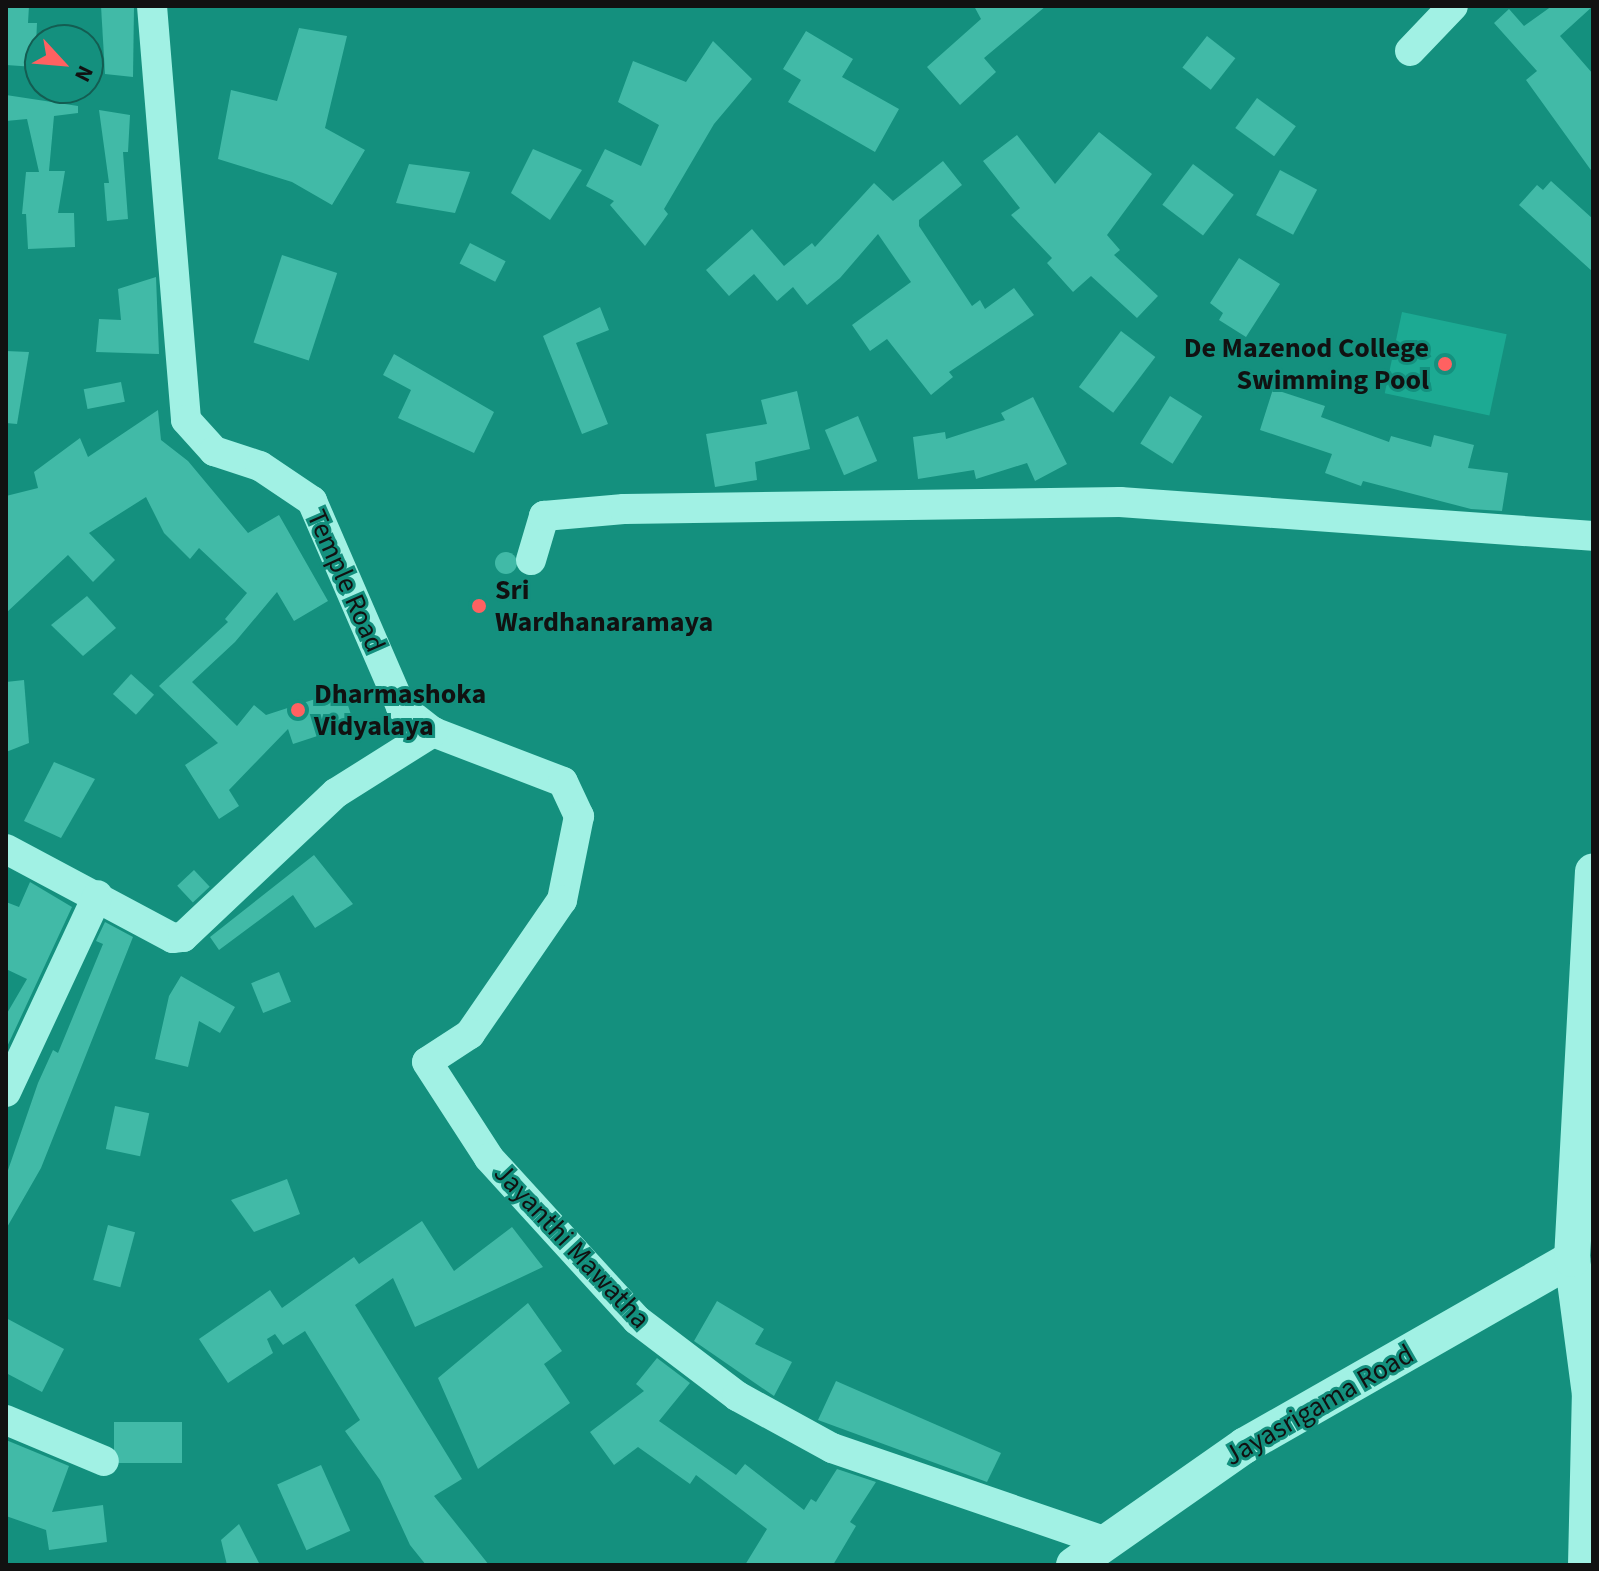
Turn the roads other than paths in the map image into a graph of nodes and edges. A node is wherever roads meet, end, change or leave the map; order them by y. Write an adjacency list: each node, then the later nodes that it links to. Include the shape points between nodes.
1 (152, 6): 6 (street, Temple Road, via 186,420 214,451 260,466 312,501 401,707)
2 (1453, 6): 3 (street)
3 (1410, 51)
4 (1593, 536): 5 (street, via 1120,502 624,509 544,516)
5 (531, 560)
6 (433, 732): 9 (street, via 336,793 183,937 173,938); 10 (street, Temple Road, via 563,782 579,816 562,900 470,1034)
7 (6, 849): 9 (street)
8 (1593, 872): 12 (street)
9 (98, 895): 11 (street)
10 (427, 1062): 15 (street, Jayanthi Mawatha, via 489,1158 637,1320 737,1396 832,1448)
11 (6, 1092)
12 (1572, 1259): 15 (street, Jayasrigama Road, via 1244,1446); 17 (street, via 1590,1395)
13 (6, 1420): 14 (street)
14 (104, 1461)
15 (1103, 1541): 16 (street, Jayasrigama Road)
16 (1074, 1565)
17 (1586, 1565)

